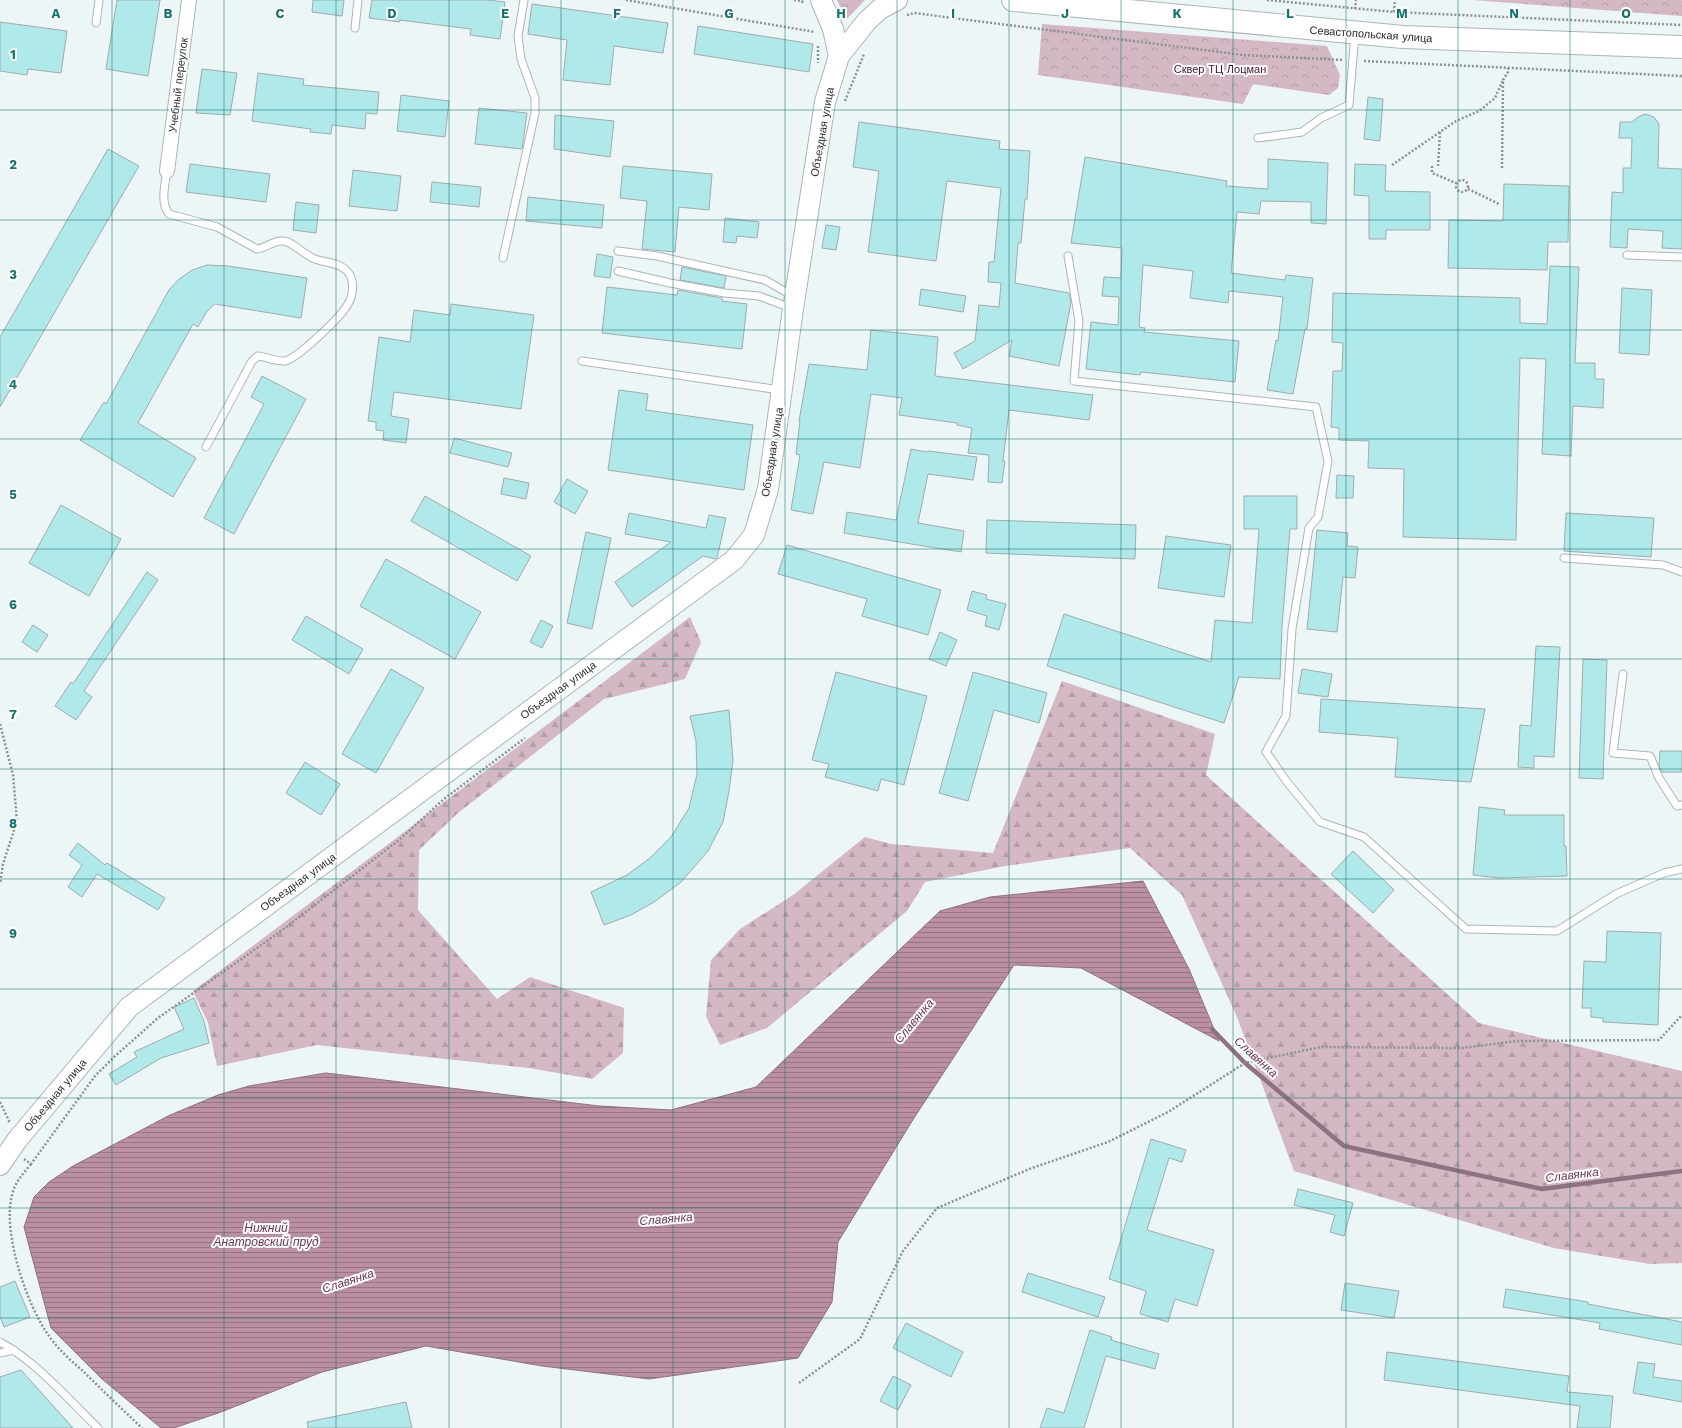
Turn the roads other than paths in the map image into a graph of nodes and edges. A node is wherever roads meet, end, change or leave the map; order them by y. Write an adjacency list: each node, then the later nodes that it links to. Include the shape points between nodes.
1 (99, 0): 8 (lane)
2 (189, 0): 14 (street, Учебный переулок)
3 (358, 0): 9 (lane)
4 (524, 0): 19 (lane, via 518,36 521,59 535,98 535,113)
5 (821, 0): 12 (main road, Объездная улица, via 833,29)
6 (1013, 0): 10 (main road, Севастопольская улица)
7 (899, 9): 12 (main road, Объездная улица, via 880,8)
8 (96, 23)
9 (354, 28)
10 (1355, 34): 11 (main road, Севастопольская улица); 13 (lane, via 1349,105 1322,118 1302,132)
11 (1682, 47)
12 (839, 56): 21 (main road, Объездная улица, via 825,102)
13 (1258, 138)
14 (167, 171): 24 (lane, via 164,201 169,214 217,228 257,249 275,241 285,241 315,260 340,265 347,270 352,279 353,290 348,304 300,354 284,361 258,356 252,361)
15 (618, 251): 21 (lane, via 657,256 765,280)
16 (1627, 255): 18 (lane)
17 (1068, 256): 29 (lane, via 1079,321 1074,381 1316,407 1328,461 1318,517 1309,528 1292,629 1286,716 1266,752 1320,822 1364,837 1466,929 1557,931 1616,894)
18 (1682, 257)
19 (503, 258)
20 (618, 271): 21 (lane, via 725,293)
21 (794, 303): 23 (main road, Объездная улица)
22 (582, 361): 23 (lane)
23 (782, 391): 30 (main road, Объездная улица, via 768,489 754,535 734,560 129,1007 17,1140)
24 (206, 447)
25 (1564, 558): 26 (lane, via 1663,565)
26 (1682, 572)
27 (1623, 674): 28 (lane, via 1613,753 1650,756 1677,806)
28 (1682, 806)
29 (1682, 869)
30 (0, 1165)
31 (0, 1342): 32 (lane)
32 (14, 1350): 33 (lane); 34 (lane, via 34,1365)
33 (0, 1353)
34 (98, 1428)

